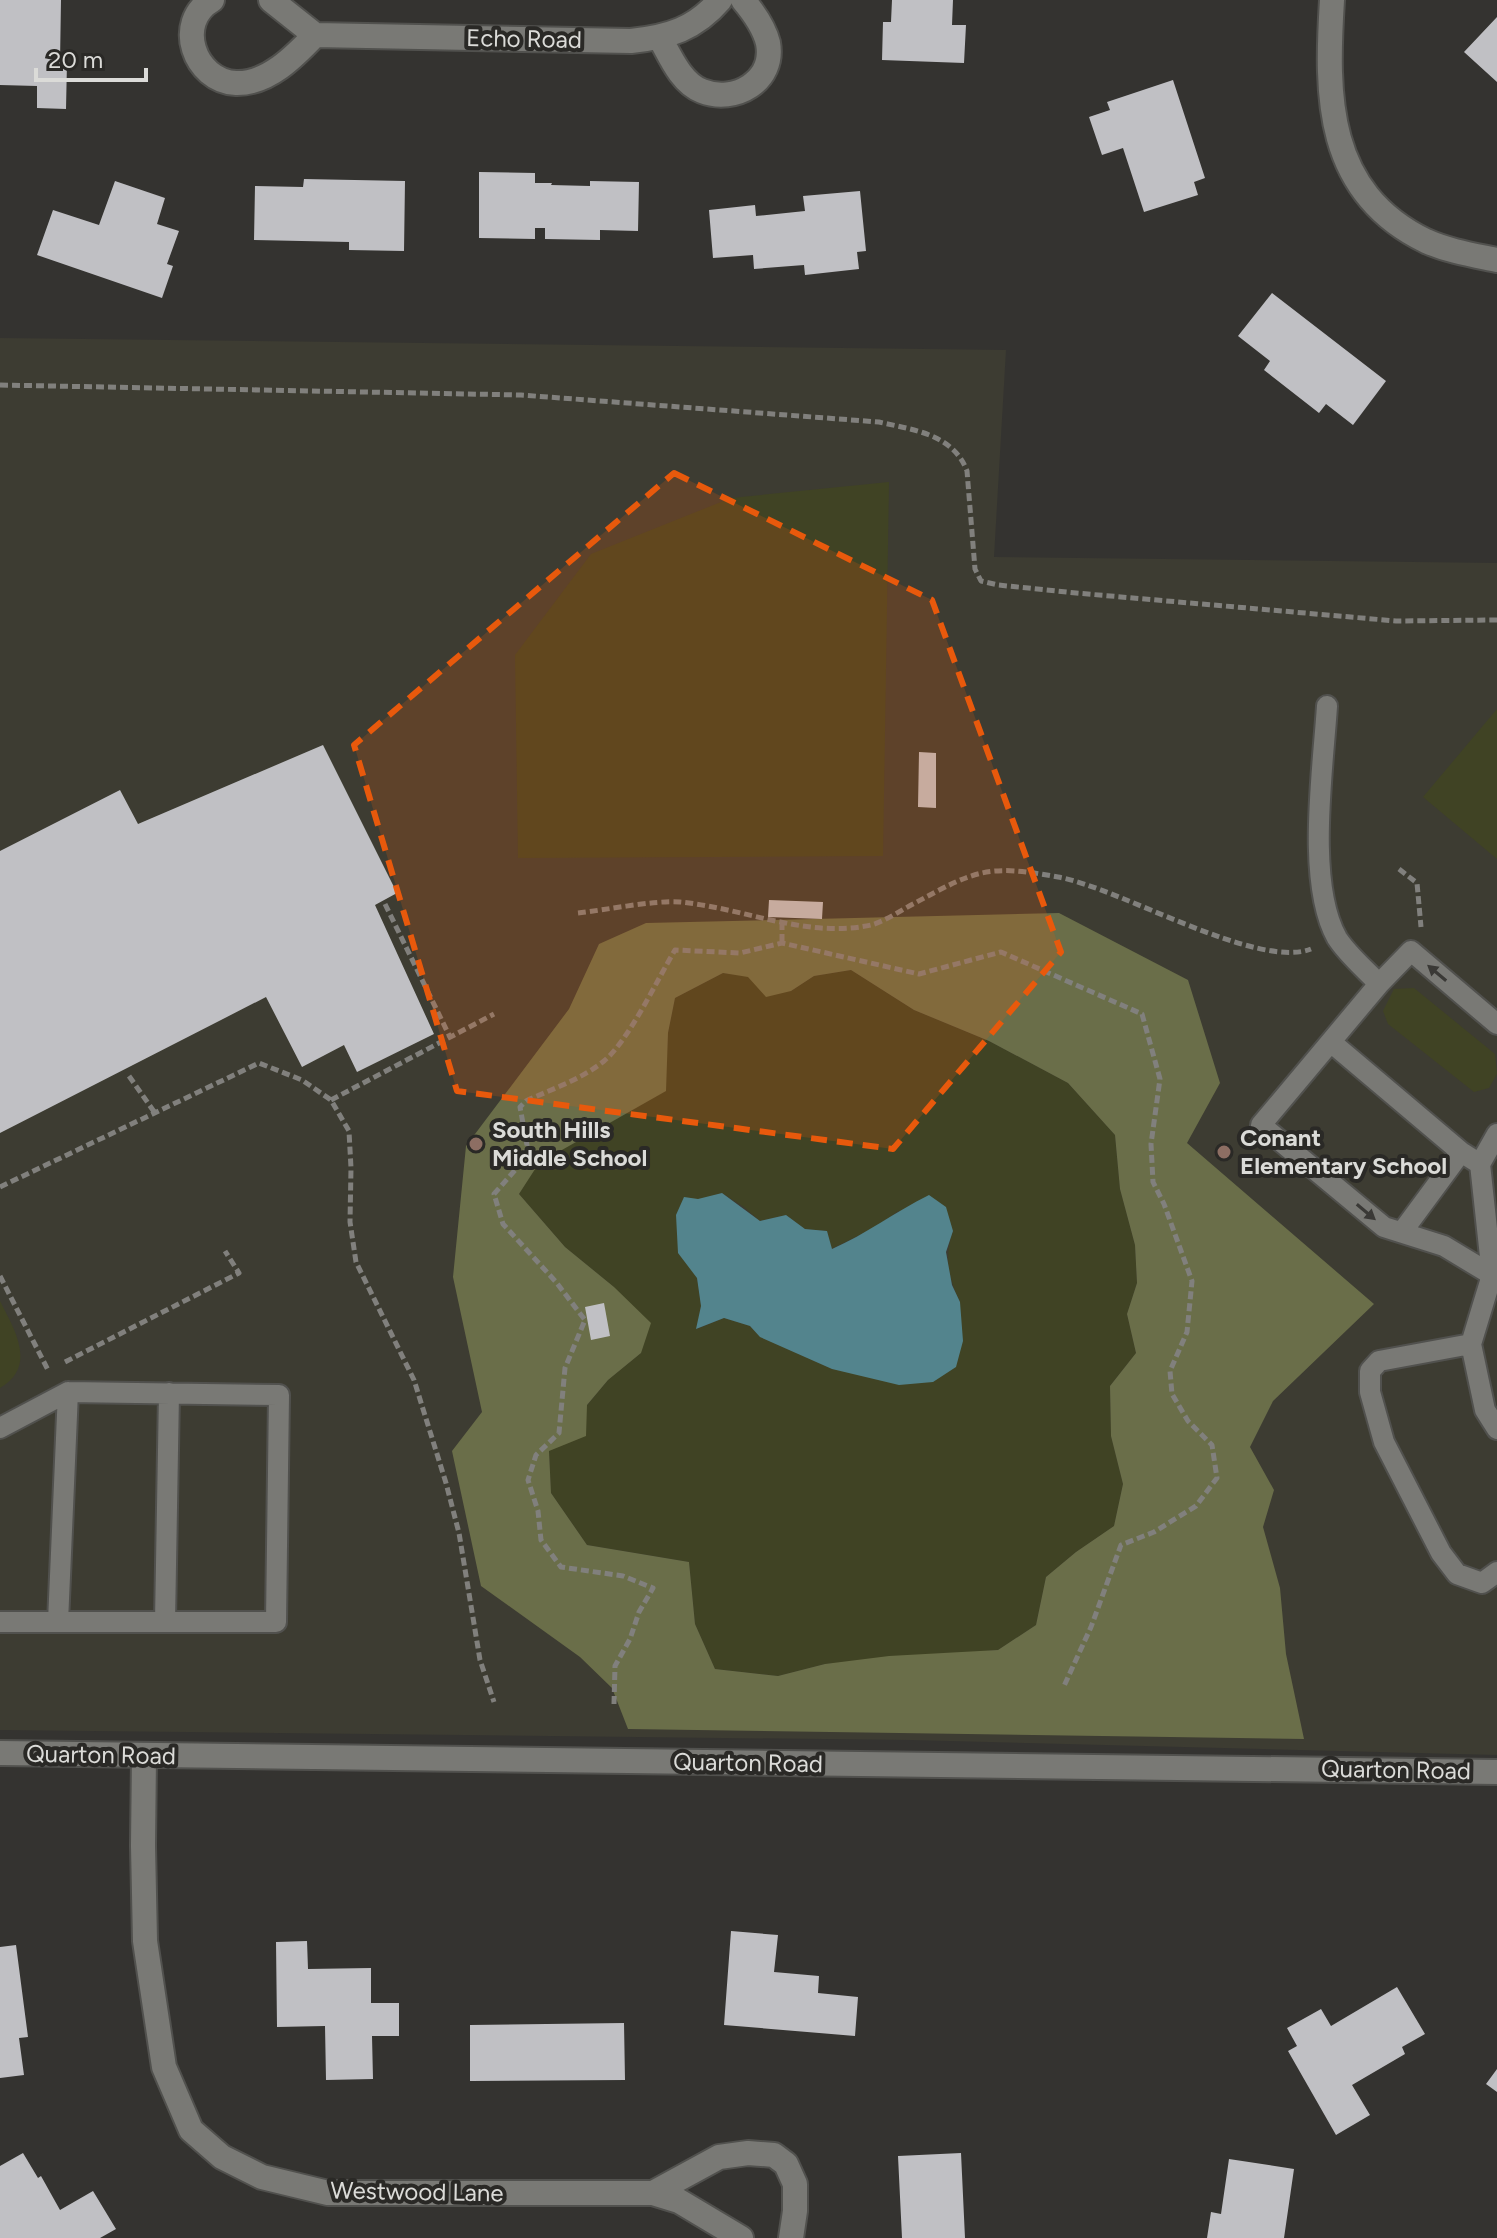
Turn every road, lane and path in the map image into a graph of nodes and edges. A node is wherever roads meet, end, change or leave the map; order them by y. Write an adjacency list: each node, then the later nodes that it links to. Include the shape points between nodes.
1 (212, 0): 6 (street, via 192,31 202,67 215,77 235,83 252,80 294,57)
2 (271, 0): 6 (street)
3 (720, 0): 7 (street, Echo Road, via 691,27)
4 (743, 0): 7 (street, via 762,27 769,55 755,84 741,92 701,91 685,78)
5 (1332, 0): 8 (street, via 1330,102 1335,128 1367,197 1426,241)
6 (315, 35): 7 (street, Echo Road)
7 (660, 38)
8 (1497, 260)
9 (0, 385): 10 (path, via 521,395 879,422 925,432 962,457 975,569 981,581 1396,621)
10 (1497, 620)
11 (1327, 706): 16 (lane, via 1318,852 1324,899)
12 (1399, 869): 18 (path, via 1417,883 1421,925)
13 (385, 904): 22 (path)
14 (578, 913): 15 (path, via 677,902)
15 (782, 922): 16 (path, via 846,928 875,924 960,879 1013,869 1111,893 1250,947 1302,952); 17 (path)
16 (1337, 938): 19 (lane)
17 (782, 943): 46 (path, via 919,974 1001,952 1142,1014 1160,1079 1151,1144 1153,1182 1192,1281 1187,1332 1170,1371 1172,1394 1188,1421 1212,1445 1217,1478 1196,1506 1121,1545); 48 (path, via 740,953 675,950 617,1049 602,1063 520,1107 527,1145 524,1160 494,1194 503,1224 585,1320 565,1368 559,1433 536,1455 528,1480 541,1540 561,1567 623,1576 653,1588 615,1666)
18 (1411, 951): 19 (lane); 21 (lane, one-way to 18)
19 (1379, 984): 23 (lane)
20 (494, 1014): 22 (path)
21 (1497, 1024)
22 (450, 1037): 25 (path)
23 (1332, 1043): 28 (lane); 31 (lane, one-way to 31, via 1261,1125 1384,1227)
24 (129, 1076): 26 (path)
25 (331, 1100): 26 (path, via 302,1080 259,1063); 47 (path, via 349,1131 356,1262 414,1380 428,1424 459,1533 480,1660)
26 (155, 1113): 30 (path)
27 (1497, 1134): 29 (lane)
28 (1461, 1152): 29 (lane); 31 (lane)
29 (1480, 1164): 33 (lane)
30 (0, 1187)
31 (1402, 1232): 33 (lane, via 1444,1246)
32 (225, 1251): 36 (path, via 239,1273)
33 (1494, 1275): 35 (lane)
34 (0, 1276): 36 (path)
35 (1471, 1344): 41 (lane, via 1485,1410); 42 (lane, via 1379,1361 1370,1371 1370,1392 1384,1442 1441,1553 1457,1574 1482,1583)
36 (48, 1370): 37 (path)
37 (36, 1376)
38 (68, 1392): 39 (lane); 40 (lane); 44 (lane)
39 (169, 1393): 45 (lane); 45 (lane, via 279,1395 276,1622)
40 (0, 1428)
41 (1497, 1429)
42 (1497, 1572)
43 (0, 1622): 44 (lane)
44 (58, 1622): 45 (lane)
45 (165, 1622)
46 (1064, 1686)
47 (494, 1702)
48 (614, 1704)
49 (0, 1753): 50 (street, Quarton Road)
50 (144, 1756): 51 (street, Quarton Road); 52 (street, Westwood Lane, via 145,1941 164,2067 191,2130 222,2157 262,2177 328,2193)
51 (1497, 1772)
52 (653, 2193): 53 (street, Westwood Lane, via 690,2207); 54 (street, via 719,2157 774,2155 786,2164 795,2184)
53 (741, 2238)
54 (791, 2238)

